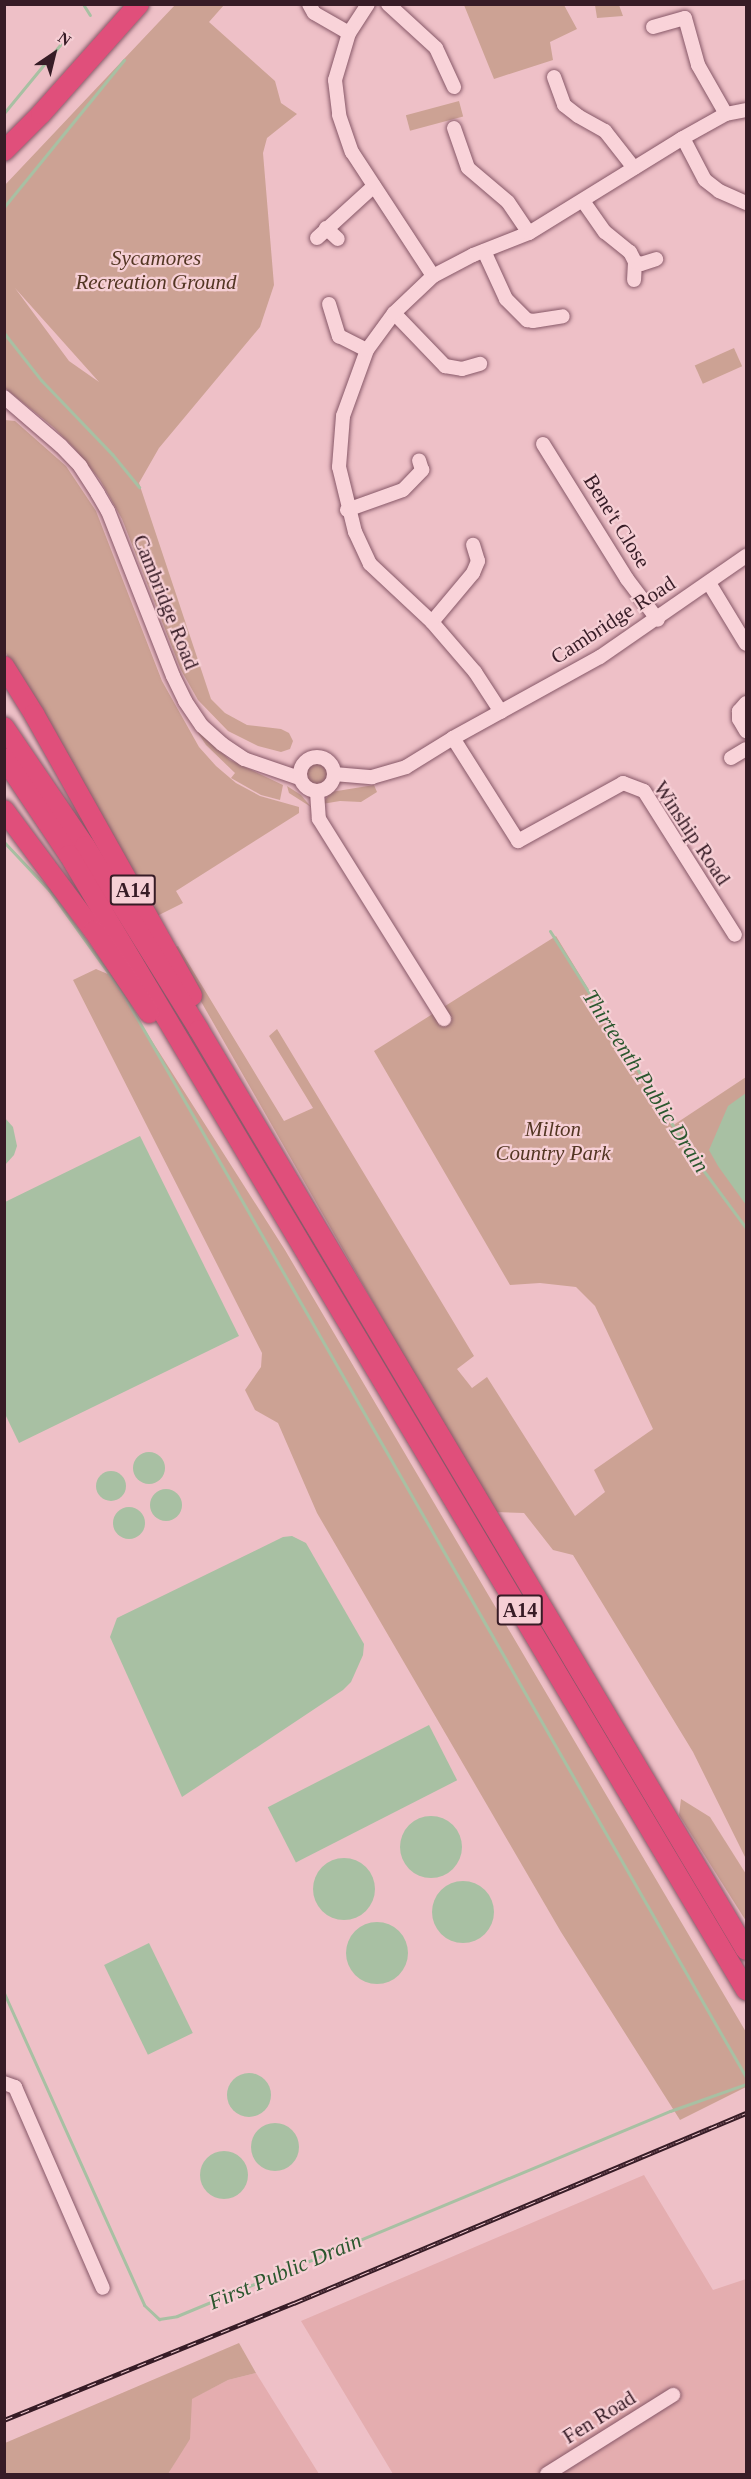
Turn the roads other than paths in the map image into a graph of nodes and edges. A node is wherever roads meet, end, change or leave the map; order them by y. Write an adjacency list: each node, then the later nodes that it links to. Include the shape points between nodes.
1 (139, 4): 13 (highway)
2 (309, 4): 6 (street, via 314,13)
3 (368, 4): 6 (street)
4 (388, 4): 8 (street, via 436,48)
5 (652, 27): 10 (street, via 685,18 698,65)
6 (349, 33): 15 (street, via 335,80 339,115 352,152)
7 (554, 77): 14 (street, via 553,96 605,131)
8 (454, 87)
9 (747, 110): 10 (street)
10 (726, 114): 12 (street)
11 (454, 128): 18 (street, via 468,168 508,202)
12 (683, 138): 14 (street); 17 (street, via 705,180 719,191)
13 (4, 151)
14 (634, 168): 16 (street)
15 (374, 186): 19 (street, via 322,233); 23 (street)
16 (583, 201): 18 (street); 22 (street, via 605,232 621,242)
17 (747, 202)
18 (529, 233): 20 (street)
19 (338, 239)
20 (484, 251): 23 (street); 27 (street, via 506,298 527,320)
21 (656, 259): 22 (street)
22 (635, 262): 24 (street)
23 (433, 276): 26 (street)
24 (634, 280)
25 (329, 304): 28 (street, via 334,337)
26 (394, 313): 28 (street); 29 (street, via 448,368 463,373)
27 (563, 316)
28 (367, 350): 34 (street, via 343,416 339,467)
29 (480, 364)
30 (4, 397): 31 (street, Cambridge Road)
31 (11, 411): 51 (street, Cambridge Road, via 61,446 98,494 173,676 202,726 244,759)
32 (543, 444): 38 (street, Bene't Close, via 627,579)
33 (419, 460): 34 (street, via 422,470 403,490)
34 (347, 510): 39 (street, via 370,564)
35 (473, 544): 39 (street, via 478,561 473,573)
36 (747, 556): 37 (street, Cambridge Road)
37 (709, 583): 38 (street, Cambridge Road); 40 (street)
38 (658, 620): 43 (street, Cambridge Road)
39 (432, 622): 43 (street, via 475,672)
40 (747, 644)
41 (4, 666): 57 (highway, A14, via 242,1087)
42 (747, 703): 45 (street, via 738,711)
43 (501, 712): 46 (street, Cambridge Road)
44 (4, 727): 57 (highway, A14, via 85,846)
45 (747, 731)
46 (453, 738): 50 (street, Cambridge Road, via 391,773 372,777); 54 (street, Winship Road, via 518,841 623,783 644,791)
47 (747, 749): 49 (street)
48 (4, 758): 56 (highway, A14, via 69,855)
49 (731, 758)
50 (334, 774): 51 (street, via 329,762 318,757 303,763); 52 (street, via 329,786)
51 (300, 778): 52 (street, via 306,788)
52 (317, 792): 55 (street, via 319,819)
53 (4, 810): 56 (highway, A14, via 94,931 172,1048)
54 (735, 935)
55 (444, 1019)
56 (202, 1077): 59 (highway, A14)
57 (251, 1120): 58 (highway, A14)
58 (747, 1950)
59 (747, 1990)
60 (4, 2083): 61 (street, via 15,2087)
61 (103, 2288)
62 (674, 2395): 63 (street, Fen Road)
63 (547, 2475)

